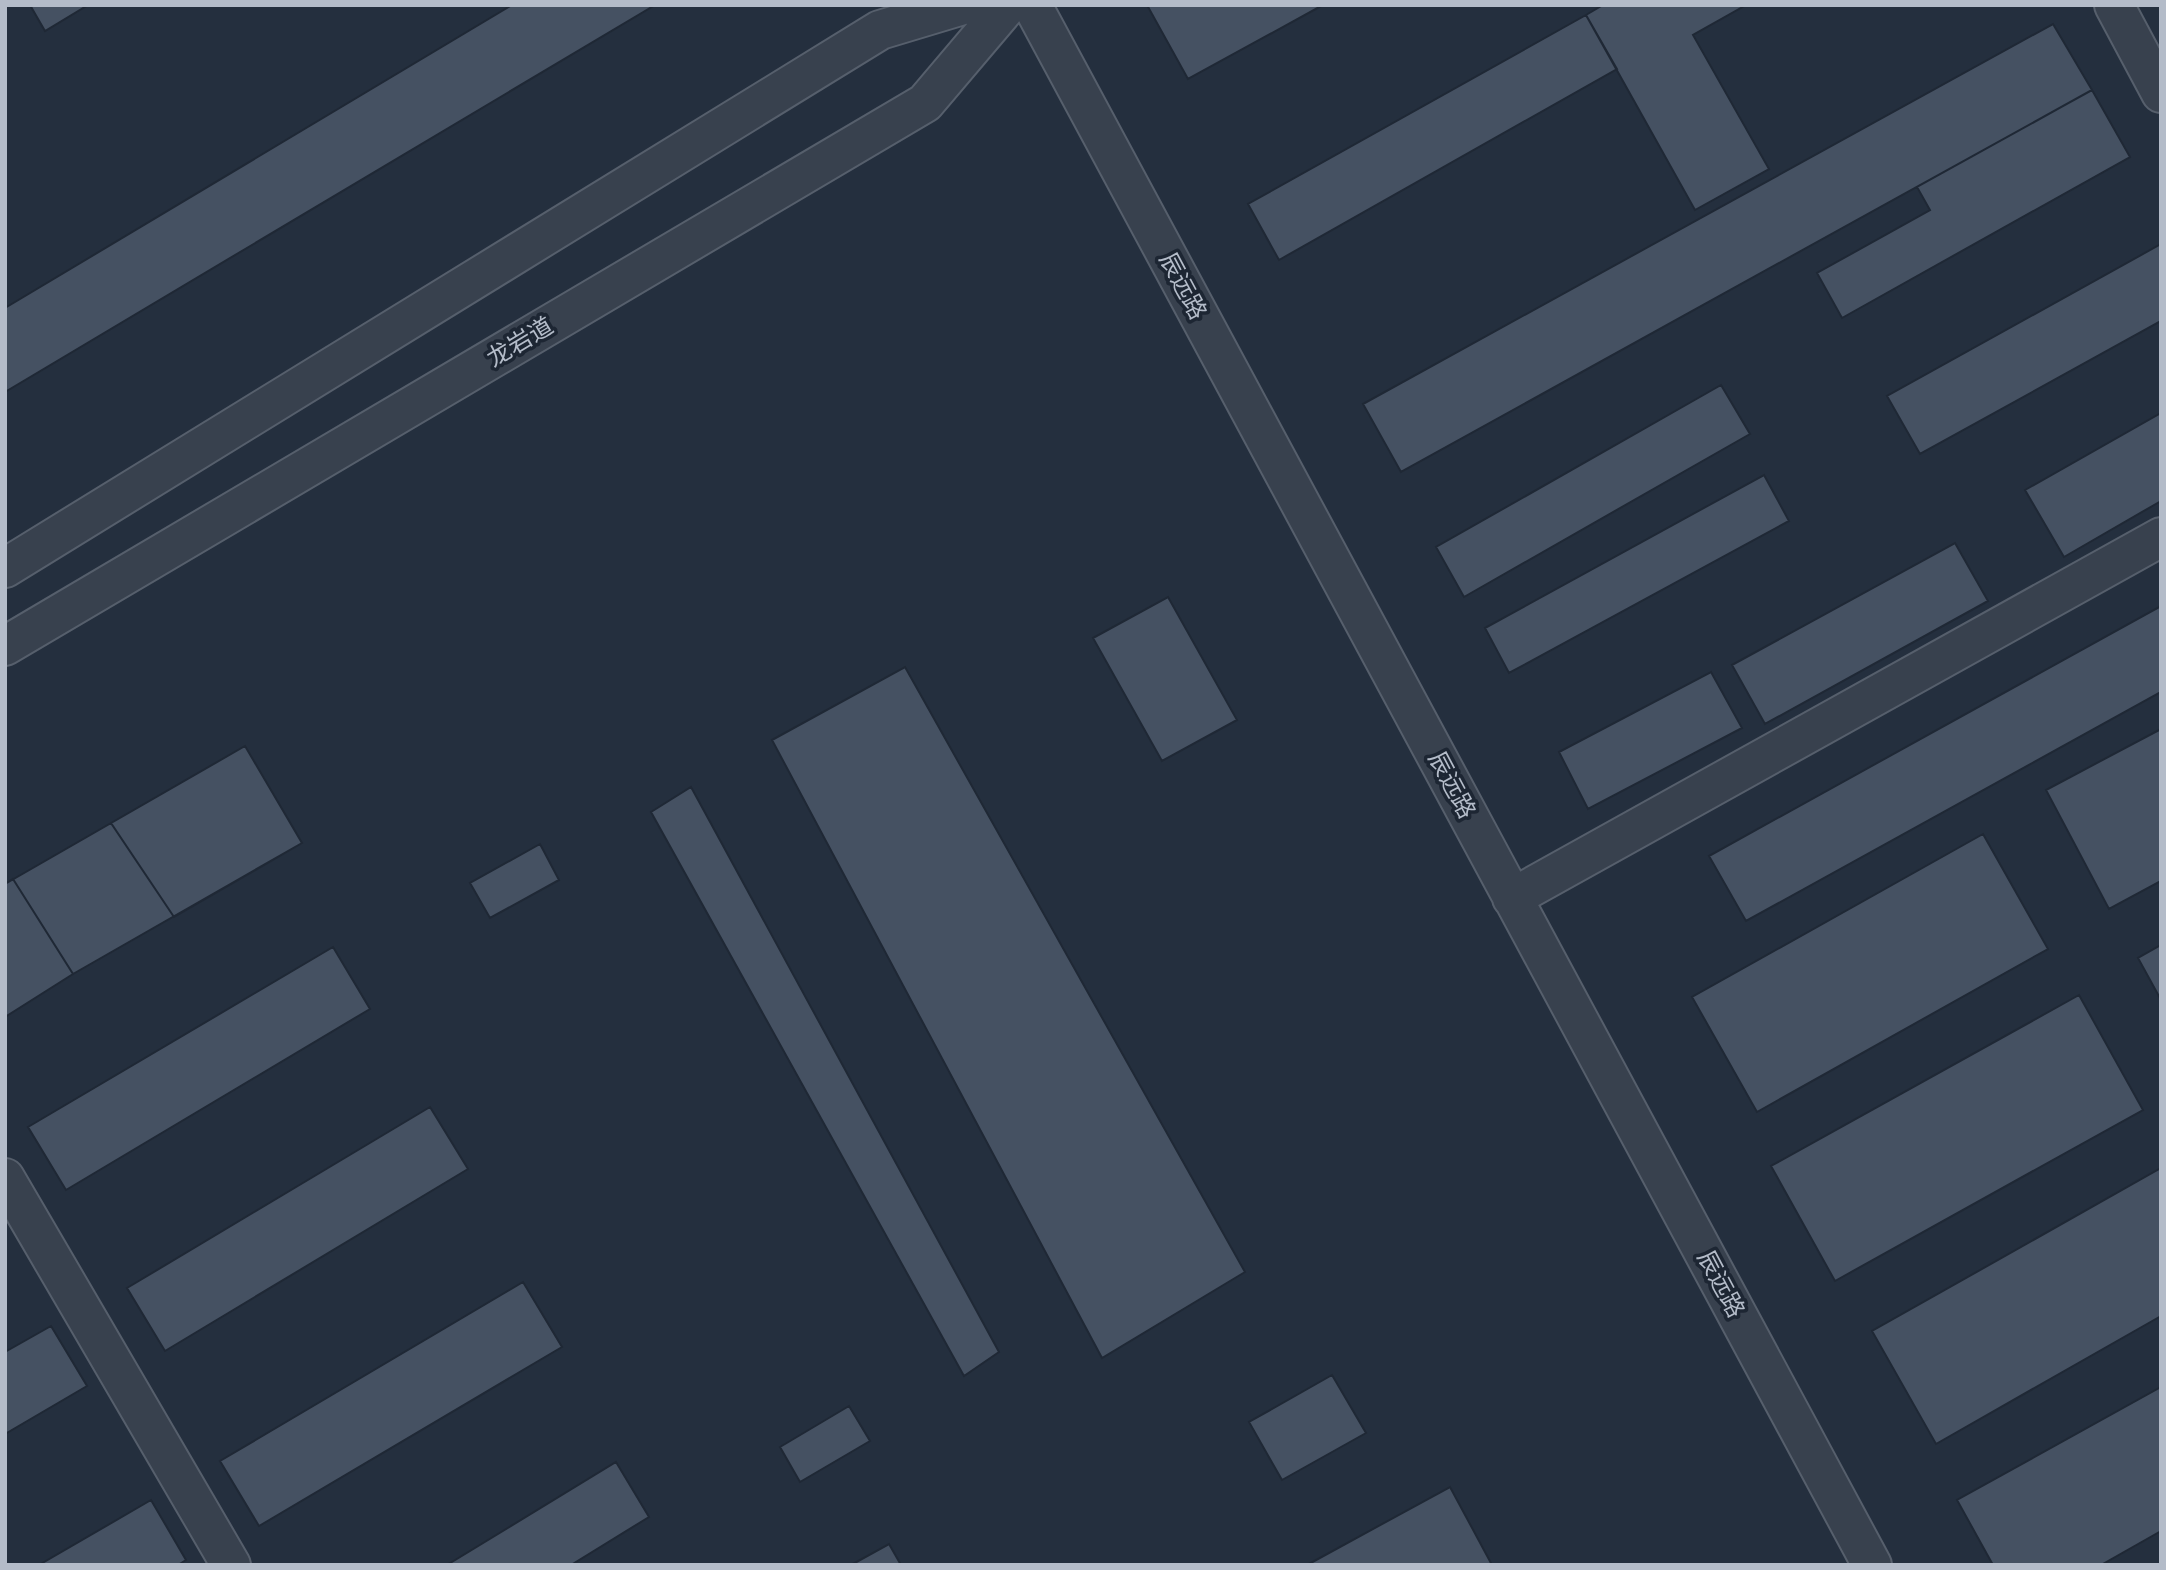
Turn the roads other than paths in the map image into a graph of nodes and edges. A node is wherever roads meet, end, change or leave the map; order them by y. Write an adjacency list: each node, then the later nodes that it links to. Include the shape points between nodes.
1 (963, 5): 7 (street, via 880,30)
2 (1008, 5): 8 (street, 龙岩道, via 925,103)
3 (1032, 5): 9 (street, 辰远路)
4 (2114, 5): 5 (street)
5 (2161, 93)
6 (2161, 537): 9 (street)
7 (5, 568)
8 (5, 646)
9 (1512, 898): 12 (street, 辰远路)
10 (5, 1178): 11 (street)
11 (232, 1565)
12 (1872, 1565)

